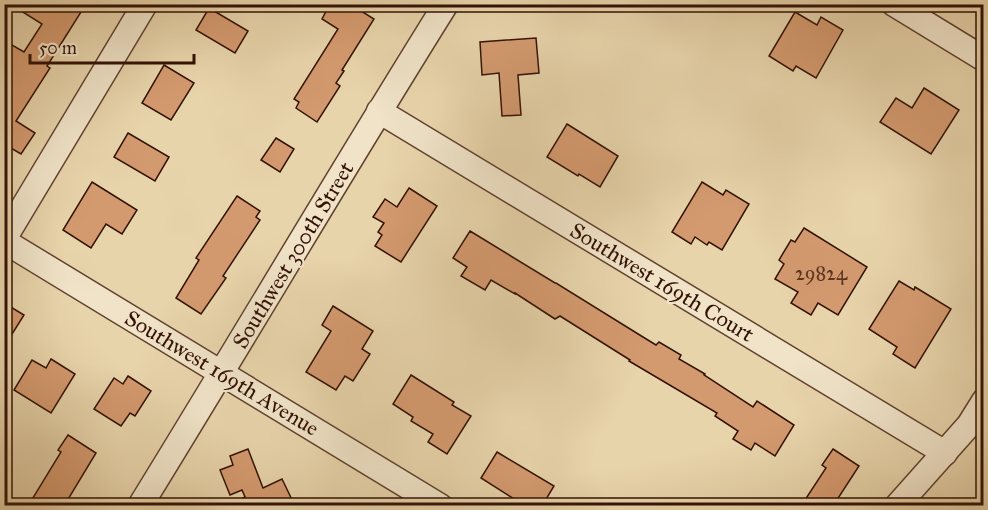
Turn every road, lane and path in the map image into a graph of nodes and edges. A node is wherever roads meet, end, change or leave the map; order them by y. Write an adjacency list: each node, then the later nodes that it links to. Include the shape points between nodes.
1 (145, 4): 6 (street)
2 (446, 4): 5 (street, Southwest 300th Street)
3 (894, 4): 4 (street)
4 (984, 59)
5 (380, 111): 7 (street, Southwest 300th Street); 9 (street, Southwest 169th Court)
6 (4, 240): 7 (street, Southwest 169th Avenue)
7 (222, 373): 10 (street, Southwest 300th Street); 11 (street, Southwest 169th Avenue)
8 (984, 401): 9 (street)
9 (945, 453): 12 (street)
10 (140, 506)
11 (440, 506)
12 (897, 506)

